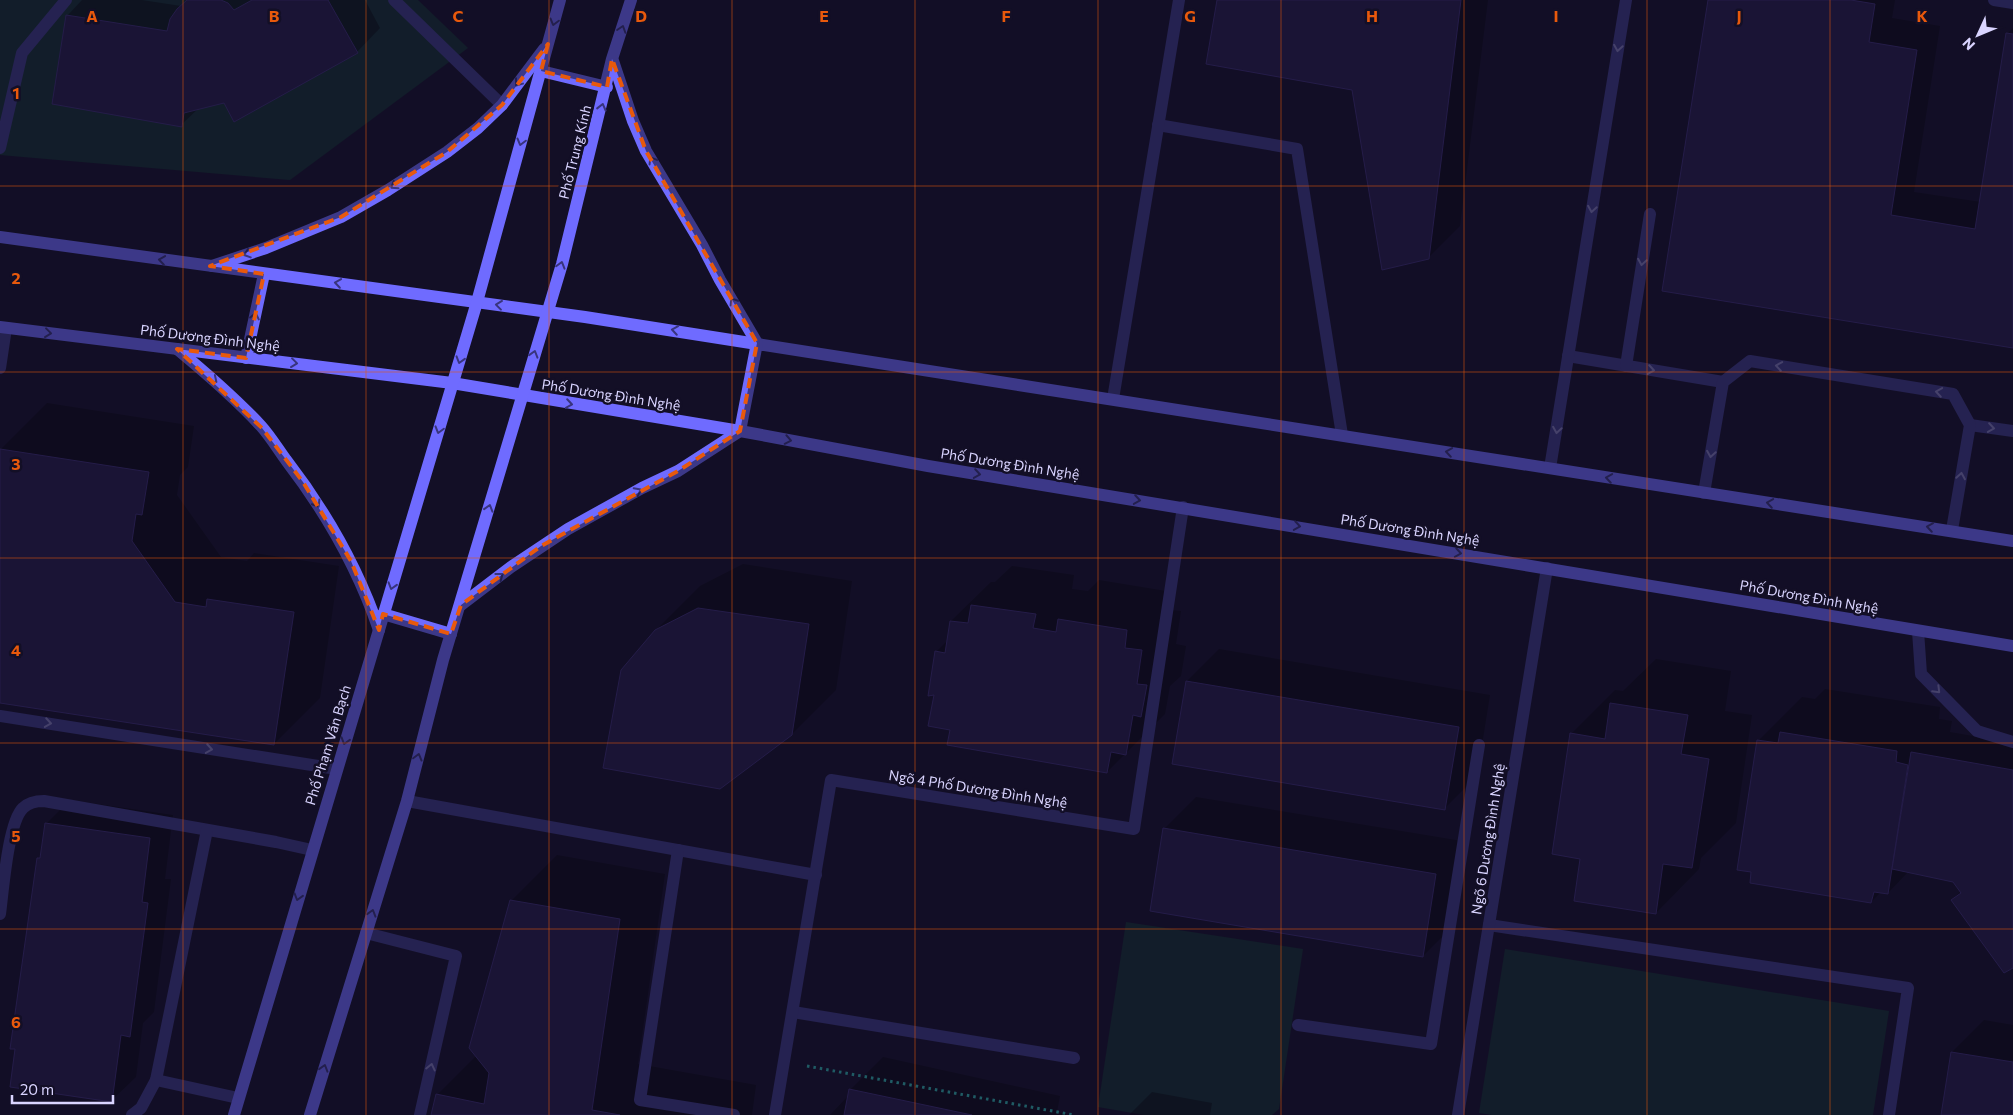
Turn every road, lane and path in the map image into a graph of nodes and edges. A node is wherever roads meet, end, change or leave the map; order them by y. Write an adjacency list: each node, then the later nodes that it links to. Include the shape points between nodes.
1 (66, 0): 15 (street, via 22,53)
2 (394, 0): 13 (street)
3 (560, 0): 9 (main road, one-way to 9)
4 (632, 0): 10 (main road, Phố Trung Kính, one-way to 4)
5 (1179, 0): 14 (street)
6 (1626, 0): 25 (street, one-way to 25)
7 (1994, 0): 8 (street)
8 (2013, 3)
9 (548, 44): 11 (main road); 13 (main road, one-way to 13)
10 (612, 59): 12 (main road, Phố Trung Kính); 23 (main road, one-way to 10, via 646,151)
11 (541, 71): 12 (main road); 20 (main road, one-way to 20)
12 (607, 87): 21 (main road, Phố Trung Kính, one-way to 12)
13 (502, 105): 18 (main road, one-way to 18, via 447,152 341,217 266,248)
14 (1158, 125): 32 (street); 36 (street, via 1297,150)
15 (0, 148)
16 (1650, 214): 27 (street, one-way to 27)
17 (0, 237): 18 (main road, one-way to 17)
18 (210, 266): 19 (main road)
19 (264, 274): 20 (main road, one-way to 19); 26 (main road, one-way to 19)
20 (477, 302): 21 (main road, one-way to 20); 30 (main road, Phố Phạm Văn Bạch, one-way to 30)
21 (547, 311): 23 (main road, one-way to 21); 31 (main road, Phố Trung Kính, one-way to 21)
22 (3, 327): 24 (main road, Phố Dương Đình Nghệ, one-way to 24); 28 (street)
23 (757, 343): 32 (main road); 34 (main road)
24 (177, 349): 26 (main road, Phố Dương Đình Nghệ); 45 (main road, one-way to 45, via 224,389 262,428 303,482 351,561)
25 (1568, 356): 27 (street); 37 (street, one-way to 37)
26 (246, 358): 30 (main road, Phố Dương Đình Nghệ, one-way to 30)
27 (1626, 366): 29 (street, one-way to 29)
28 (0, 368)
29 (1723, 382): 33 (street, one-way to 29, via 1953,394 1750,361); 38 (street, one-way to 38)
30 (452, 383): 31 (main road, Phố Dương Đình Nghệ); 44 (main road, Phố Phạm Văn Bạch, one-way to 44)
31 (521, 396): 34 (main road, Phố Dương Đình Nghệ, one-way to 34); 43 (main road, one-way to 31)
32 (1113, 399): 36 (main road)
33 (1970, 425): 35 (street, one-way to 35); 40 (street, one-way to 33)
34 (740, 431): 39 (main road, Phố Dương Đình Nghệ, one-way to 39, via 928,466); 43 (main road, one-way to 34, via 568,529 678,471)
35 (2013, 431)
36 (1342, 436): 37 (main road, one-way to 36)
37 (1550, 468): 38 (main road, one-way to 37)
38 (1704, 493): 40 (main road, one-way to 38)
39 (1183, 507): 42 (main road, Phố Dương Đình Nghệ, one-way to 42); 57 (street, Ngõ 4 Phố Dương Đình Nghệ, via 1134,828 831,780)
40 (1952, 530): 41 (main road)
41 (2013, 541)
42 (1547, 568): 46 (main road, Phố Dương Đình Nghệ); 59 (street, Ngõ 6 Dương Đình Nghệ)
43 (461, 605): 47 (main road)
44 (383, 614): 45 (main road, Phố Phạm Văn Bạch); 47 (main road)
45 (379, 630): 52 (main road, Phố Phạm Văn Bạch, one-way to 52)
46 (1918, 631): 48 (main road, Phố Dương Đình Nghệ); 50 (street, one-way to 50, via 1921,674 1977,731)
47 (451, 634): 53 (main road, one-way to 47)
48 (2013, 646)
49 (0, 716): 52 (street, one-way to 52)
50 (2013, 742)
51 (1479, 745): 62 (street, via 1431,1044)
52 (337, 769): 55 (main road, Phố Phạm Văn Bạch)
53 (407, 800): 56 (street); 60 (main road, one-way to 53)
54 (207, 830): 55 (street); 58 (street, via 44,801 33,802 23,808 14,822); 65 (street)
55 (312, 850): 66 (main road, Phố Phạm Văn Bạch, one-way to 66)
56 (678, 850): 57 (street); 71 (street, via 640,1100)
57 (816, 875): 61 (street, Ngõ 4 Phố Dương Đình Nghệ)
58 (0, 914)
59 (1489, 925): 74 (street, Ngõ 6 Dương Đình Nghệ); 75 (street, via 1908,988)
60 (366, 933): 69 (main road, one-way to 60); 70 (street, one-way to 60, via 456,956)
61 (793, 1012): 63 (street); 64 (street, Ngõ 4 Phố Dương Đình Nghệ)
62 (1298, 1025)
63 (1074, 1058)
64 (784, 1062): 72 (street, Ngõ 4 Phố Dương Đình Nghệ); 73 (path)
65 (156, 1080): 66 (street); 67 (street, via 142,1108)
66 (238, 1098): 68 (main road, Phố Phạm Văn Bạch)
67 (132, 1115)
68 (234, 1115)
69 (310, 1115)
70 (420, 1115)
71 (734, 1115)
72 (775, 1115)
73 (1074, 1115)
74 (1458, 1115)
75 (1889, 1115)

